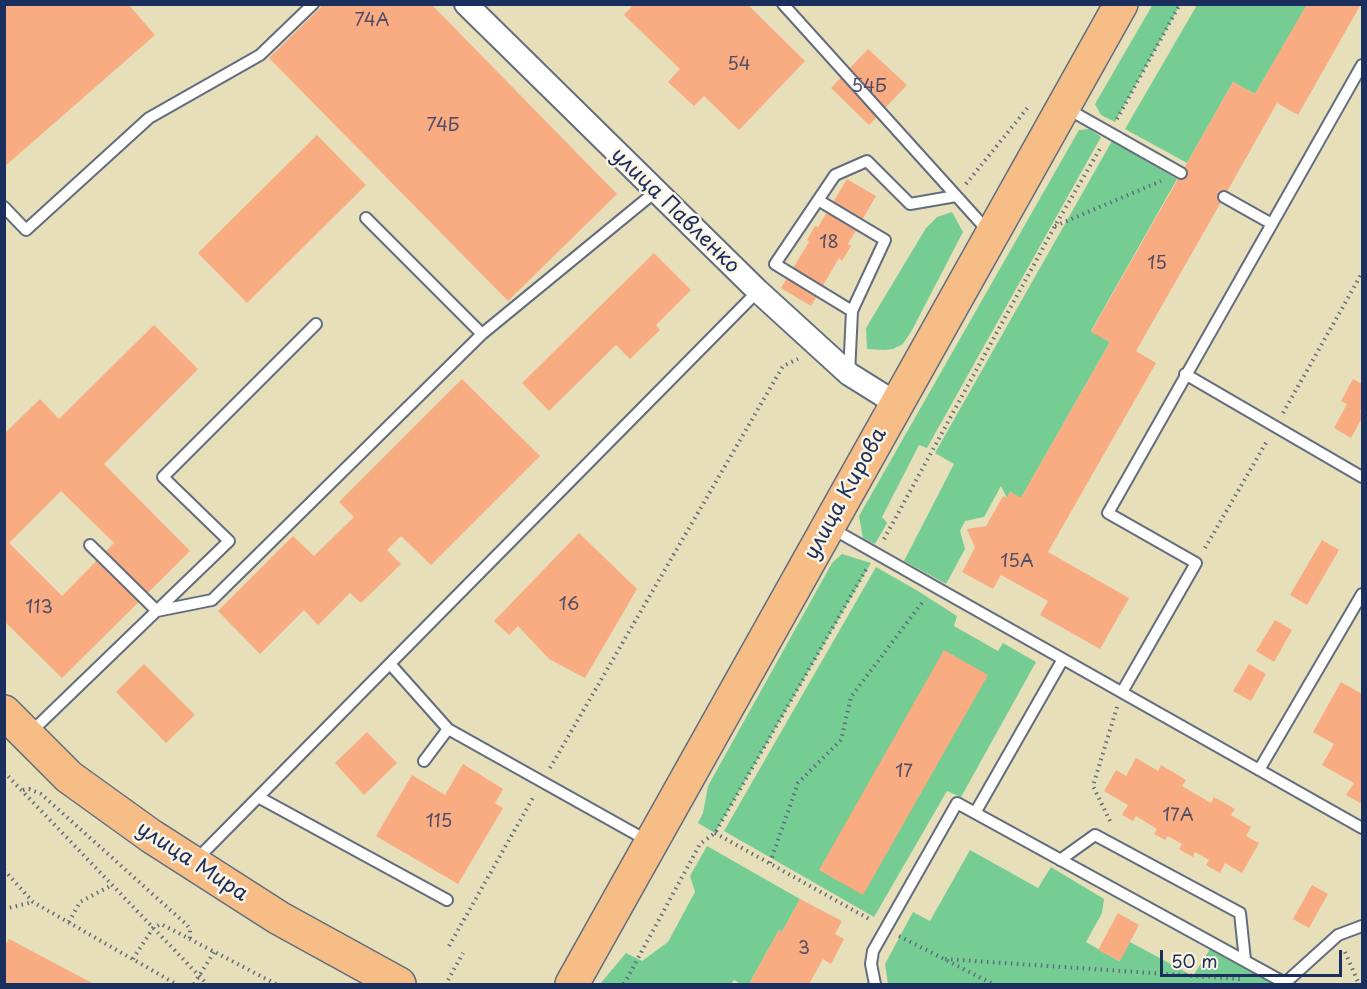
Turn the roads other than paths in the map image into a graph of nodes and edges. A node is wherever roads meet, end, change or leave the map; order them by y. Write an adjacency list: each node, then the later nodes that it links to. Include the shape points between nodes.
1 (313, 4): 12 (lane, via 260,55 149,118 26,230)
2 (466, 4): 8 (street, улица Павленко)
3 (783, 4): 9 (lane)
4 (1117, 6): 6 (main road, улица Кирова)
5 (1362, 65): 14 (lane)
6 (1064, 107): 7 (lane); 15 (main road, улица Кирова)
7 (1181, 173)
8 (655, 192): 16 (street, улица Павленко); 19 (lane)
9 (956, 196): 11 (lane, via 910,204 867,161 835,175); 15 (lane)
10 (1224, 197): 14 (lane)
11 (818, 200): 17 (lane, via 885,240); 17 (lane, via 775,264)
12 (4, 207)
13 (366, 218): 19 (lane)
14 (1272, 224): 21 (lane)
15 (991, 235): 22 (main road, улица Кирова)
16 (758, 291): 20 (street, улица Павленко); 29 (lane)
17 (852, 311): 20 (lane)
18 (316, 324): 27 (lane, via 163,477 229,541)
19 (482, 334): 27 (lane, via 212,600)
20 (849, 374): 22 (street, улица Павленко)
21 (1185, 374): 23 (lane); 30 (lane, via 1108,513 1196,563)
22 (897, 404): 24 (main road, улица Кирова)
23 (1362, 477)
24 (828, 526): 28 (lane); 38 (main road, улица Кирова)
25 (90, 545): 27 (lane)
26 (1362, 594): 34 (lane)
27 (157, 611): 31 (lane)
28 (1063, 659): 30 (lane); 36 (lane)
29 (391, 665): 32 (lane); 35 (lane)
30 (1122, 692): 34 (lane)
31 (11, 721): 40 (main road, улица Мира, via 69,777)
32 (448, 729): 33 (lane); 38 (lane)
33 (424, 761)
34 (1259, 770): 37 (lane)
35 (260, 798): 40 (lane); 41 (lane)
36 (975, 813): 39 (lane); 46 (lane, via 957,803 873,951)
37 (1362, 828)
38 (651, 842): 45 (main road, улица Кирова)
39 (1060, 860): 43 (lane); 43 (lane, via 1095,835 1240,913)
40 (193, 864): 44 (main road, улица Мира, via 279,918)
41 (447, 900)
42 (1362, 926): 47 (lane, via 1338,935)
43 (1245, 960): 47 (lane)
44 (399, 984)
45 (572, 984)
46 (875, 984)
47 (1285, 984)

